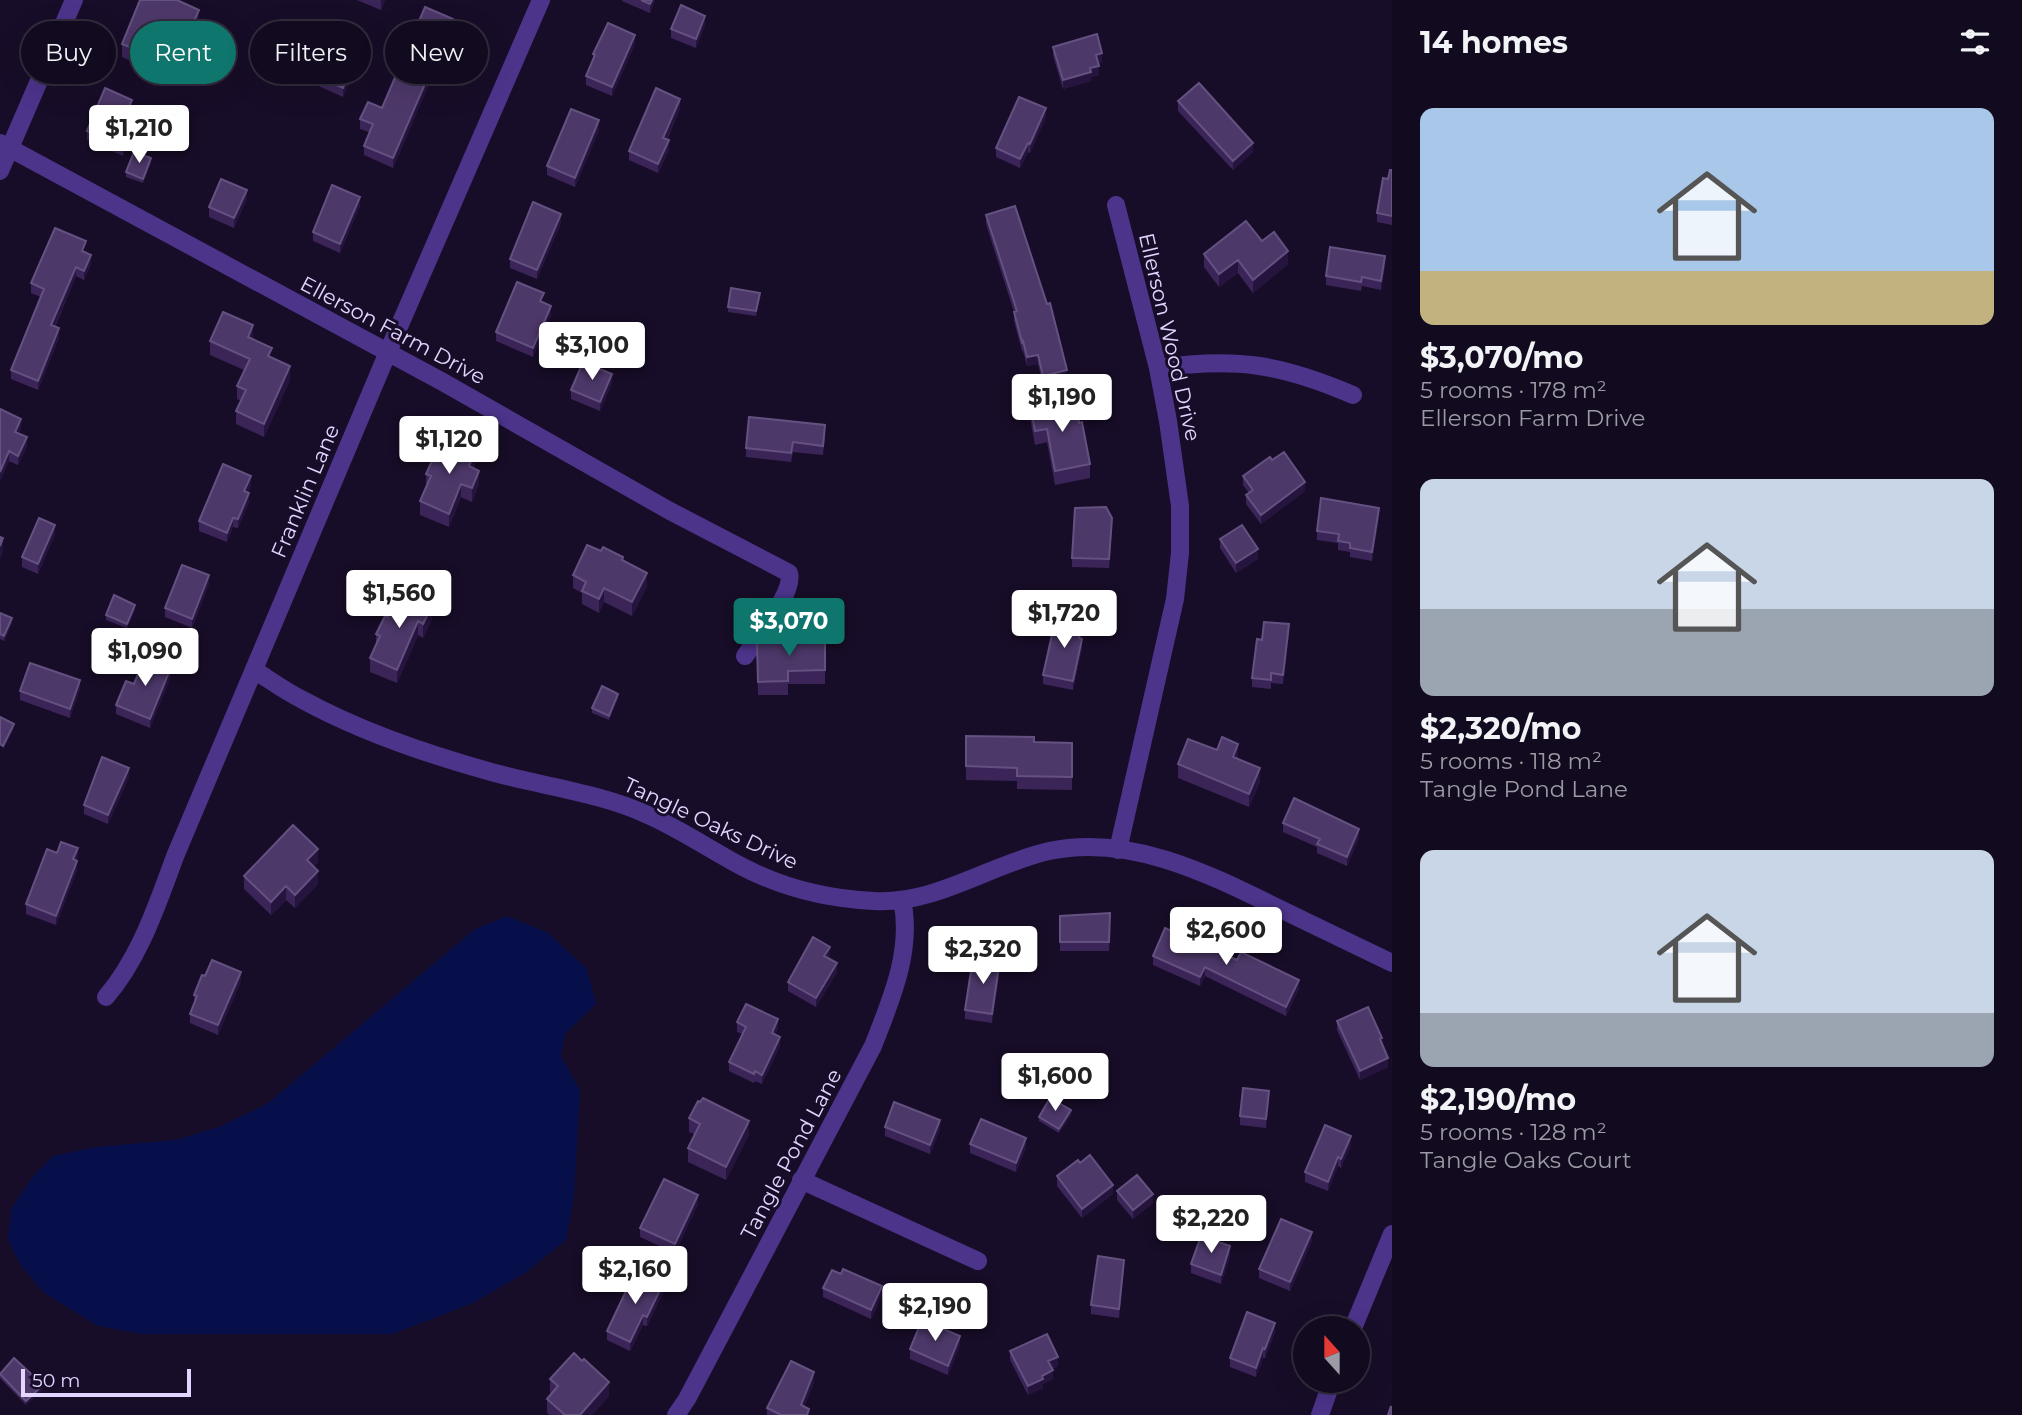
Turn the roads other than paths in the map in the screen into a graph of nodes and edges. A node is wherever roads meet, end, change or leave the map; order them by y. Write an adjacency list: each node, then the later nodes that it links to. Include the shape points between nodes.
1 (74, 0): 3 (street)
2 (541, 0): 6 (street, Franklin Lane)
3 (5, 145): 4 (street); 6 (street, Ellerson Farm Drive)
4 (0, 171)
5 (1116, 205): 7 (street, Ellerson Wood Drive)
6 (388, 352): 9 (street, Ellerson Farm Drive, via 670,512 789,573 792,581 785,596); 10 (street, Franklin Lane)
7 (1158, 369): 8 (street, via 1242,362 1315,379); 11 (street, Ellerson Wood Drive, via 1180,506 1180,553 1175,599)
8 (1353, 396)
9 (745, 656)
10 (254, 670): 12 (street, Tangle Oaks Drive, via 346,722 494,772 604,799 648,815 788,886 827,896); 14 (street, Franklin Lane, via 144,937 124,976)
11 (1118, 850): 12 (street, Tangle Oaks Drive, via 1052,850); 13 (street, Tangle Oaks Drive, via 1205,872)
12 (902, 900): 15 (street, Tangle Pond Lane, via 906,933 891,1000 873,1046)
13 (1392, 963)
14 (106, 997)
15 (801, 1180): 17 (street); 20 (street, Tangle Pond Lane)
16 (1392, 1234): 18 (street)
17 (978, 1261)
18 (1358, 1316)
19 (1328, 1393): 21 (street)
20 (676, 1415)
21 (1320, 1415)

